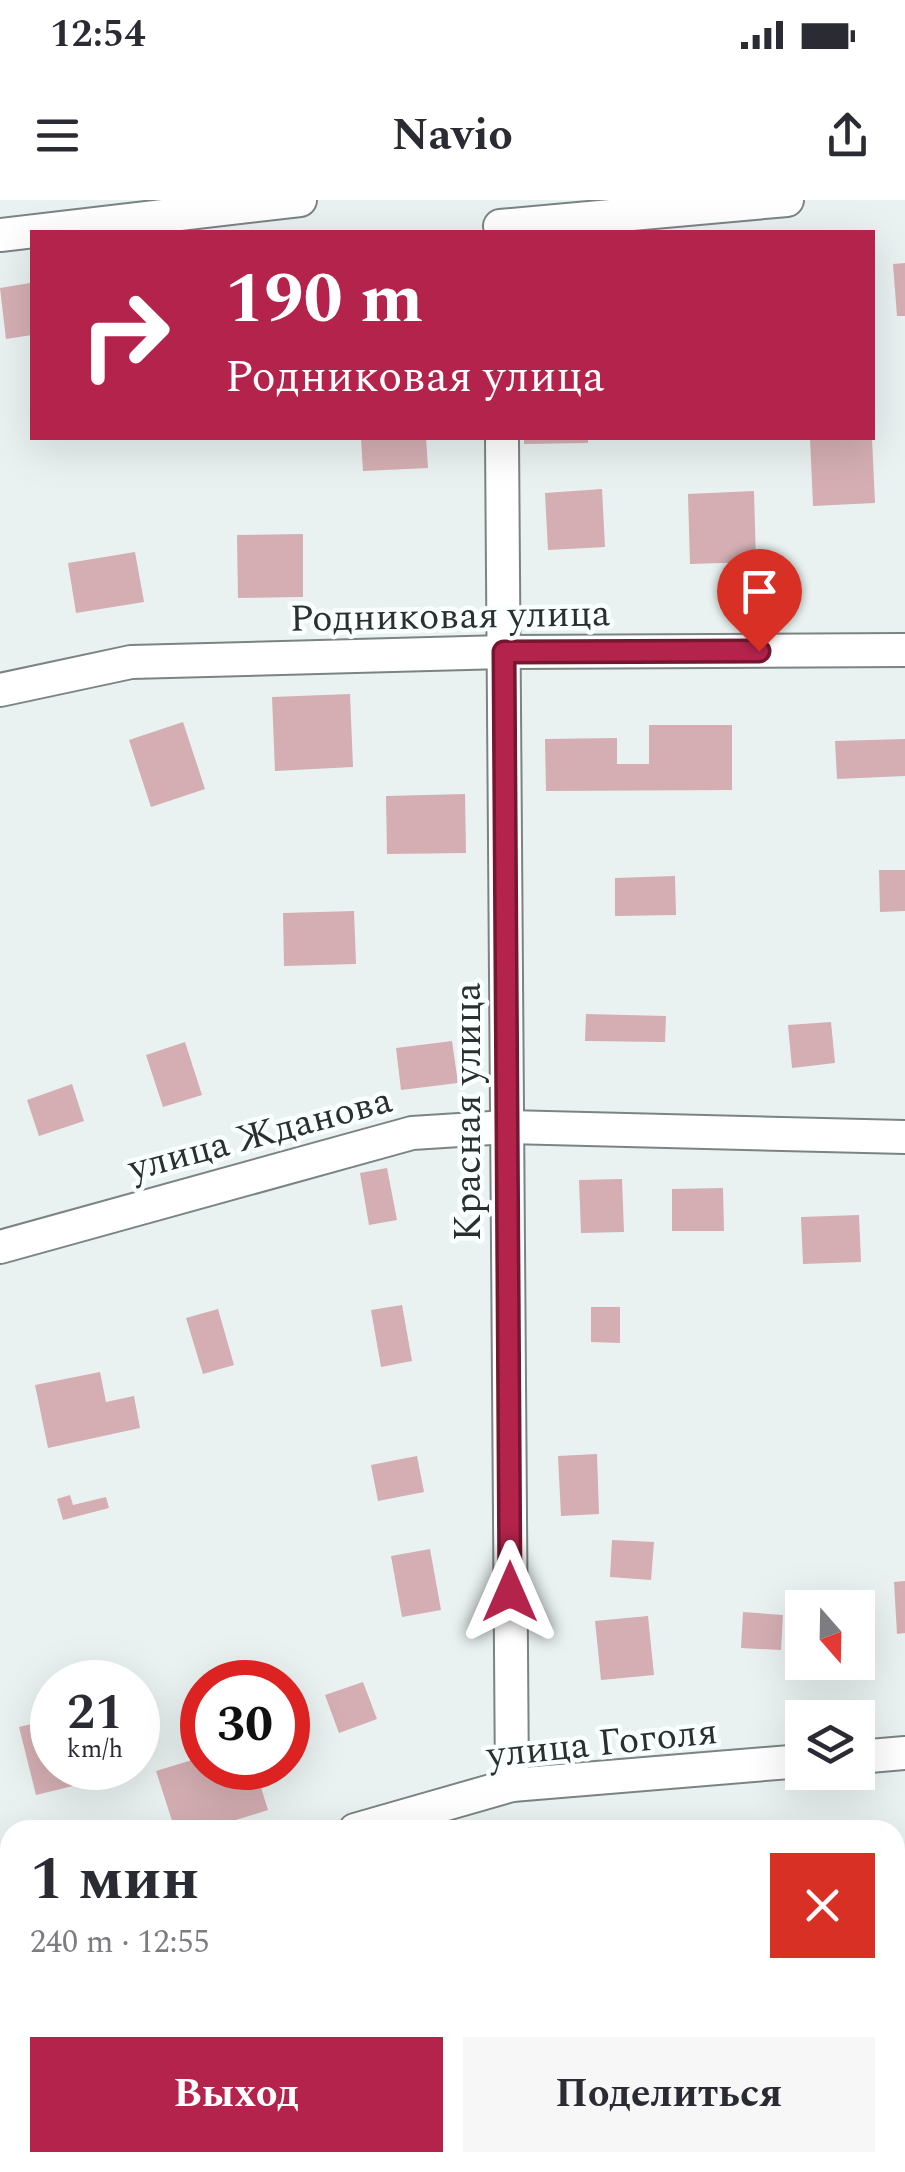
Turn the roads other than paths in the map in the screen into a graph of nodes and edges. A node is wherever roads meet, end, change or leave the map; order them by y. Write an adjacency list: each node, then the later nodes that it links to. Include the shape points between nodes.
1 (300, 200): 4 (street)
2 (787, 200): 3 (street)
3 (500, 220)
4 (50, 230)
5 (30, 232): 6 (street)
6 (0, 236)
7 (502, 440): 9 (street, Красная улица)
8 (905, 650): 9 (street, Родниковая улица)
9 (504, 652): 10 (street, Родниковая улица, via 131,662); 11 (street, Красная улица)
10 (0, 690)
11 (507, 1127): 12 (street, улица Жданова); 13 (street, улица Жданова, via 412,1133); 17 (street, Красная улица)
12 (905, 1137)
13 (0, 1247)
14 (905, 1753): 15 (street)
15 (875, 1756)
16 (785, 1763): 17 (street, улица Гоголя)
17 (512, 1785): 18 (street, улица Гоголя)
18 (390, 1820)

